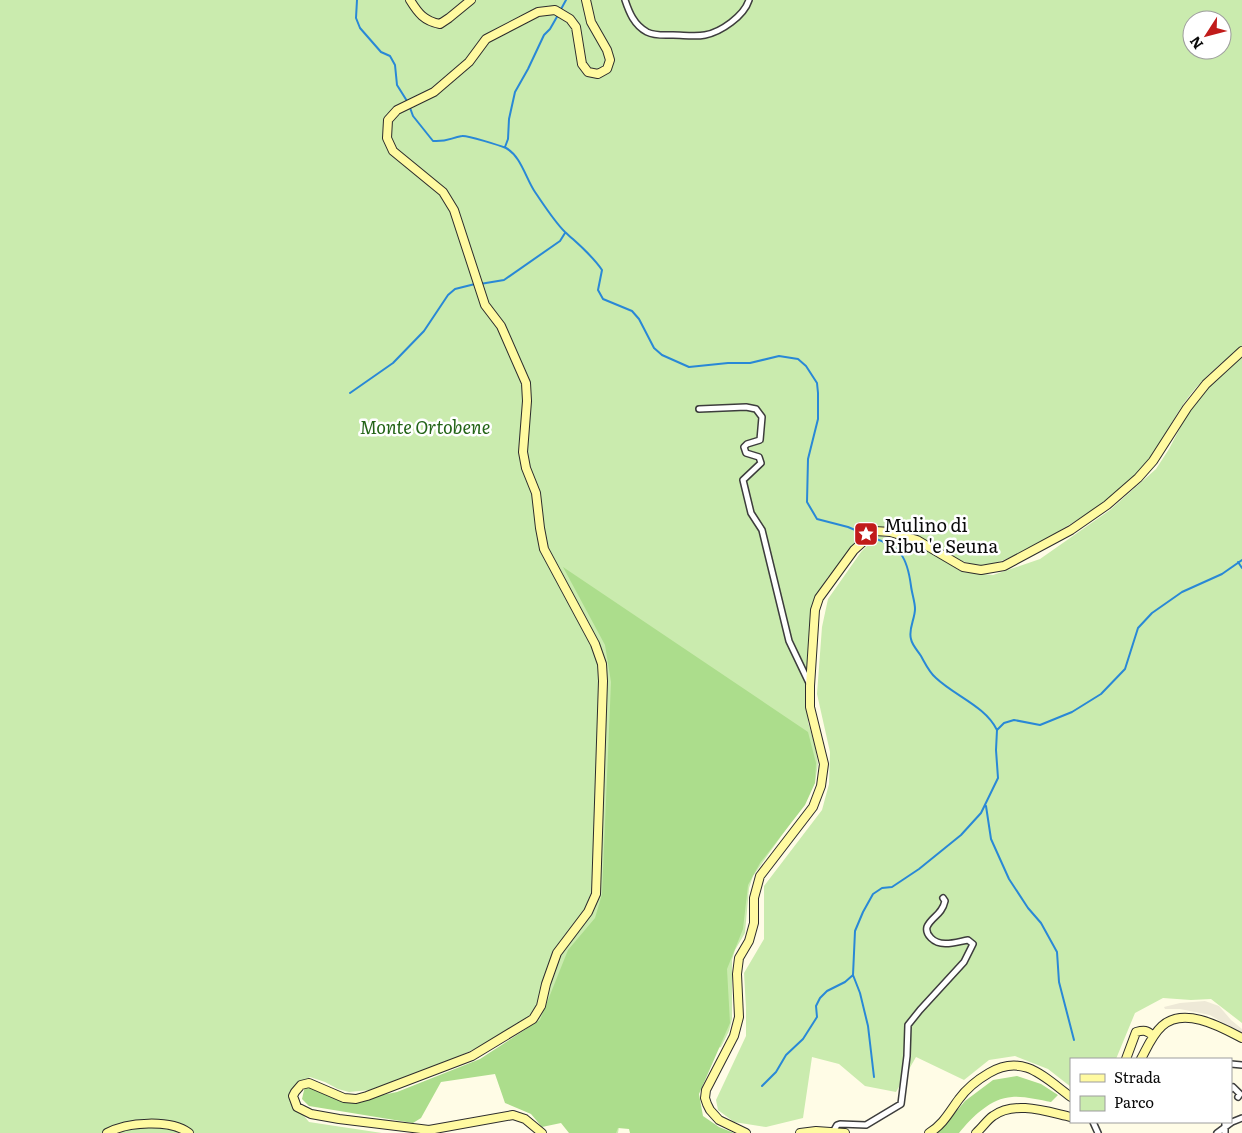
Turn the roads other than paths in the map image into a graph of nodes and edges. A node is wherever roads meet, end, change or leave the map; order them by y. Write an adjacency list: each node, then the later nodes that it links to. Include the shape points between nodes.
1 (410, 0): 2 (street, via 429,22 440,24)
2 (471, 0)
3 (586, 0): 23 (street, via 594,29 610,55 609,64 603,72 593,74 584,69 576,27 570,19 558,11 538,12 486,39 468,62 434,92 397,110 388,120 387,138 393,151 443,192 454,210 484,305 502,326 526,383 528,401 524,452 526,468 536,492 544,549 595,644 602,664 596,894 588,912 557,953 541,1006 533,1019 472,1056 367,1096 344,1098 309,1083 301,1085 293,1096 297,1107 311,1114 348,1120 429,1130 513,1115 525,1119)
4 (625, 0): 5 (street, via 631,16 646,32 704,36 733,21)
5 (749, 0)
6 (1242, 351): 8 (street, via 1206,384 1138,478 1072,530 1004,566 981,570 963,567 917,540 875,531 854,550 820,598 815,610)
7 (699, 409): 8 (street, via 756,409 762,417 760,440 744,448 759,457 761,463 743,480 744,486 751,513 762,530 790,641)
8 (810, 686): 24 (street, via 810,707 824,764 821,786 813,807 760,876 754,898 754,923 739,958 739,1017 734,1036 706,1090 707,1104 719,1120)
9 (943, 898): 20 (street, via 943,908 928,925 928,935 942,944 968,940 973,944 964,962 908,1025 901,1104 866,1125 840,1124)
10 (1153, 1036): 11 (street, via 1164,1024 1189,1018 1200,1019); 12 (street, via 1148,1031 1136,1032); 13 (street)
11 (1242, 1038)
12 (1126, 1058)
13 (1142, 1058)
14 (1232, 1088): 16 (street, via 1240,1094)
15 (1070, 1096): 27 (street, via 1038,1072 1021,1065 996,1069 967,1089 942,1124)
16 (1238, 1097)
17 (1070, 1117): 28 (street, via 1031,1108 1004,1111 993,1116)
18 (1242, 1118): 19 (street)
19 (1225, 1127): 29 (street)
20 (833, 1132): 25 (street); 26 (street)
21 (107, 1133): 22 (street, via 136,1123 172,1126)
22 (189, 1133)
23 (542, 1133)
24 (746, 1133)
25 (800, 1133)
26 (845, 1133)
27 (929, 1133)
28 (976, 1133)
29 (1217, 1133)

